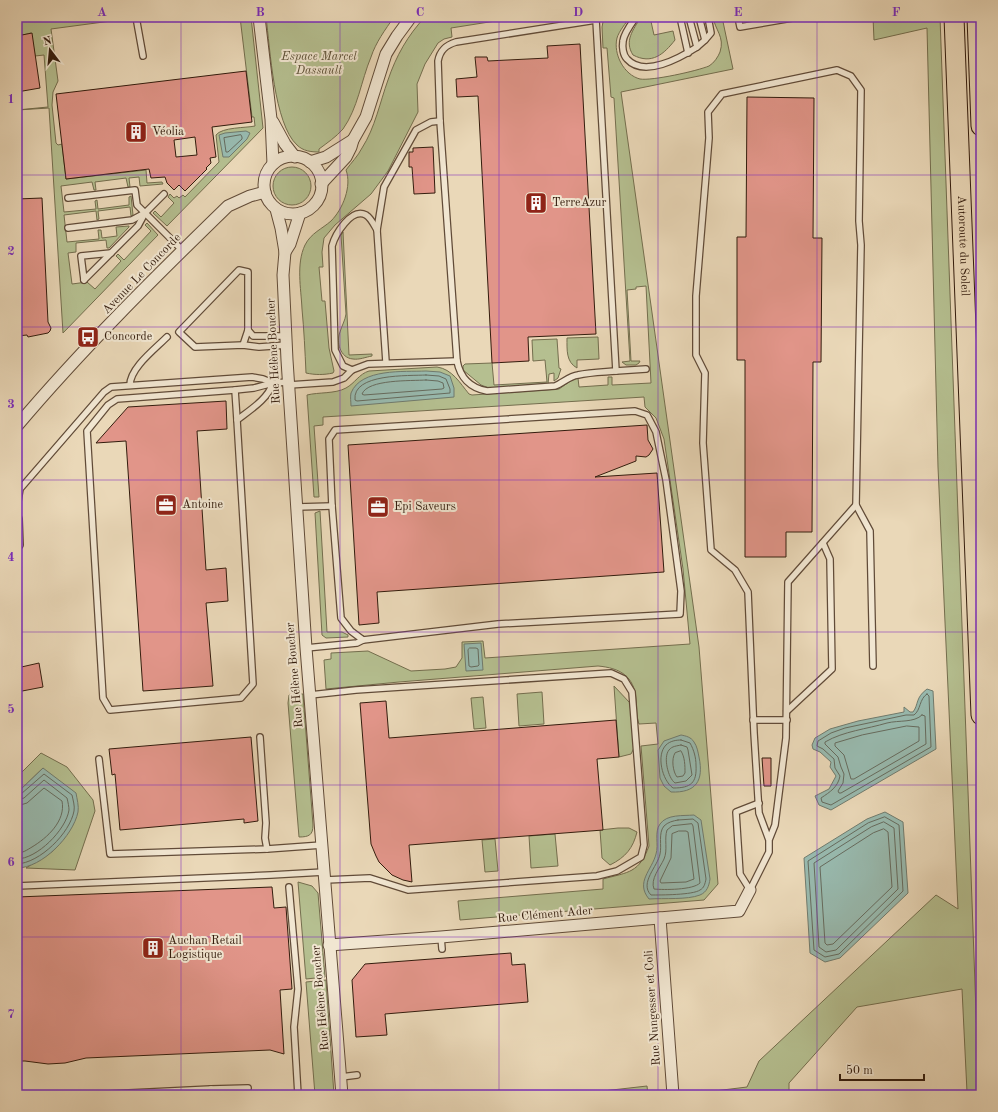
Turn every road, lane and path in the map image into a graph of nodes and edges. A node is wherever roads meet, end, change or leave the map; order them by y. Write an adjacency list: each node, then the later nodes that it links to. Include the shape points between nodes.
1 (136, 17): 17 (lane)
2 (259, 17): 18 (street)
3 (411, 17): 21 (street, via 386,54 366,117)
4 (636, 17): 16 (lane, via 622,41 625,57 631,63 638,67 648,67 664,64)
5 (680, 17): 16 (lane)
6 (689, 17): 15 (lane)
7 (699, 17): 14 (lane)
8 (708, 17): 14 (lane, via 711,34)
9 (738, 17): 10 (lane, via 740,27)
10 (798, 17)
11 (954, 17): 64 (highway, Autoroute du Soleil)
12 (977, 17): 20 (highway)
13 (596, 18): 19 (lane, via 449,44 440,52 438,60); 45 (lane)
14 (705, 40): 15 (lane)
15 (697, 47): 16 (lane)
16 (688, 53)
17 (143, 56)
18 (271, 120): 22 (street); 24 (street)
19 (440, 121): 33 (lane, via 431,122 416,130 384,187); 41 (lane)
20 (981, 126)
21 (353, 140): 23 (street, via 326,157); 25 (street, via 346,157)
22 (295, 157): 23 (street); 24 (street, via 282,159)
23 (310, 162): 25 (street, via 317,170)
24 (273, 164): 26 (street, via 265,177)
25 (322, 184): 31 (street, via 315,204)
26 (265, 192): 29 (street, Rue Hélène Boucher, via 267,199); 34 (street, Avenue Le Concorde, via 228,206)
27 (164, 194): 30 (lane)
28 (68, 198): 30 (lane, via 135,190 138,205)
29 (276, 209): 31 (street, via 288,214); 35 (street, Rue Hélène Boucher)
30 (145, 213): 32 (lane, via 132,220); 34 (lane); 36 (lane, via 138,226)
31 (300, 213): 35 (street, Rue Hélène Boucher)
32 (68, 228)
33 (378, 230): 42 (lane); 44 (lane, via 367,216 356,215 338,230 332,246 335,350 343,366)
34 (182, 250): 51 (street, Avenue Le Concorde, via 48,390)
35 (285, 252): 39 (street, Rue Hélène Boucher, via 283,275)
36 (111, 253): 36 (lane, via 100,264 84,280 81,256)
37 (248, 330): 39 (lane, via 253,336); 40 (lane); 40 (lane, via 248,272 239,270 178,332 195,347)
38 (167, 337): 48 (lane, via 134,371)
39 (287, 340): 40 (lane, via 259,347); 47 (street, Rue Hélène Boucher)
40 (243, 345)
41 (457, 361): 42 (lane); 45 (lane, via 464,379 478,389 487,391 555,386 578,375)
42 (386, 362): 44 (lane, via 368,364)
43 (646, 369): 45 (lane)
44 (352, 370): 47 (lane, via 344,378 333,382)
45 (616, 371)
46 (274, 383): 47 (lane); 48 (lane, via 252,377); 49 (lane); 50 (lane, via 266,396)
47 (289, 383): 55 (street, Rue Hélène Boucher)
48 (130, 385): 54 (lane, via 111,387 104,392 20,489)
49 (235, 390): 50 (lane); 50 (lane, via 117,399 108,405 87,431 103,698 110,710 241,698 253,684)
50 (237, 420)
51 (17, 426)
52 (856, 505): 57 (lane); 61 (lane, via 870,531); 65 (lane, via 861,244 860,90 851,76 837,70 722,94 708,112 709,138 696,296 696,355 705,373 703,443 711,550 735,570 748,592)
53 (332, 506): 55 (lane); 59 (lane, via 341,618 351,631); 59 (lane, via 330,439 335,430 635,411 647,415 656,432 666,480 681,591 680,614 498,624)
54 (17, 507)
55 (297, 507): 60 (street, Rue Hélène Boucher)
56 (17, 514): 58 (lane, via 20,545)
57 (823, 543): 63 (lane, via 788,582); 63 (lane, via 830,559 832,669)
58 (17, 549)
59 (363, 640): 60 (lane, via 357,643)
60 (306, 648): 62 (street, Rue Hélène Boucher)
61 (873, 666)
62 (310, 695): 71 (street, Rue Hélène Boucher); 73 (lane, via 611,673 624,679 632,692 644,845 641,857 617,871 597,876 408,890 370,878)
63 (787, 712): 66 (lane)
64 (981, 715)
65 (754, 720): 66 (lane); 69 (lane)
66 (787, 720): 70 (lane, via 775,825)
67 (260, 738): 72 (lane)
68 (99, 759): 72 (lane, via 110,854)
69 (759, 803): 70 (lane); 76 (lane, via 736,812 740,874)
70 (769, 840): 76 (lane, via 769,852)
71 (322, 845): 72 (lane); 73 (street, Rue Hélène Boucher)
72 (266, 849)
73 (325, 876): 74 (lane); 79 (street, Rue Hélène Boucher)
74 (17, 886)
75 (289, 887): 86 (lane, via 298,989 294,1027)
76 (750, 890): 77 (street, Rue Clément Ader, via 739,911)
77 (660, 918): 78 (street, Rue Clément Ader); 88 (street, Rue Nungesser et Coli)
78 (441, 937): 79 (street, Rue Clément Ader); 80 (lane)
79 (329, 945): 82 (street, Rue Hélène Boucher)
80 (442, 949)
81 (357, 1076): 82 (lane)
82 (341, 1077): 87 (street, Rue Hélène Boucher)
83 (248, 1088): 84 (lane)
84 (211, 1092): 85 (lane)
85 (88, 1095)
86 (298, 1095)
87 (342, 1095)
88 (673, 1095)

